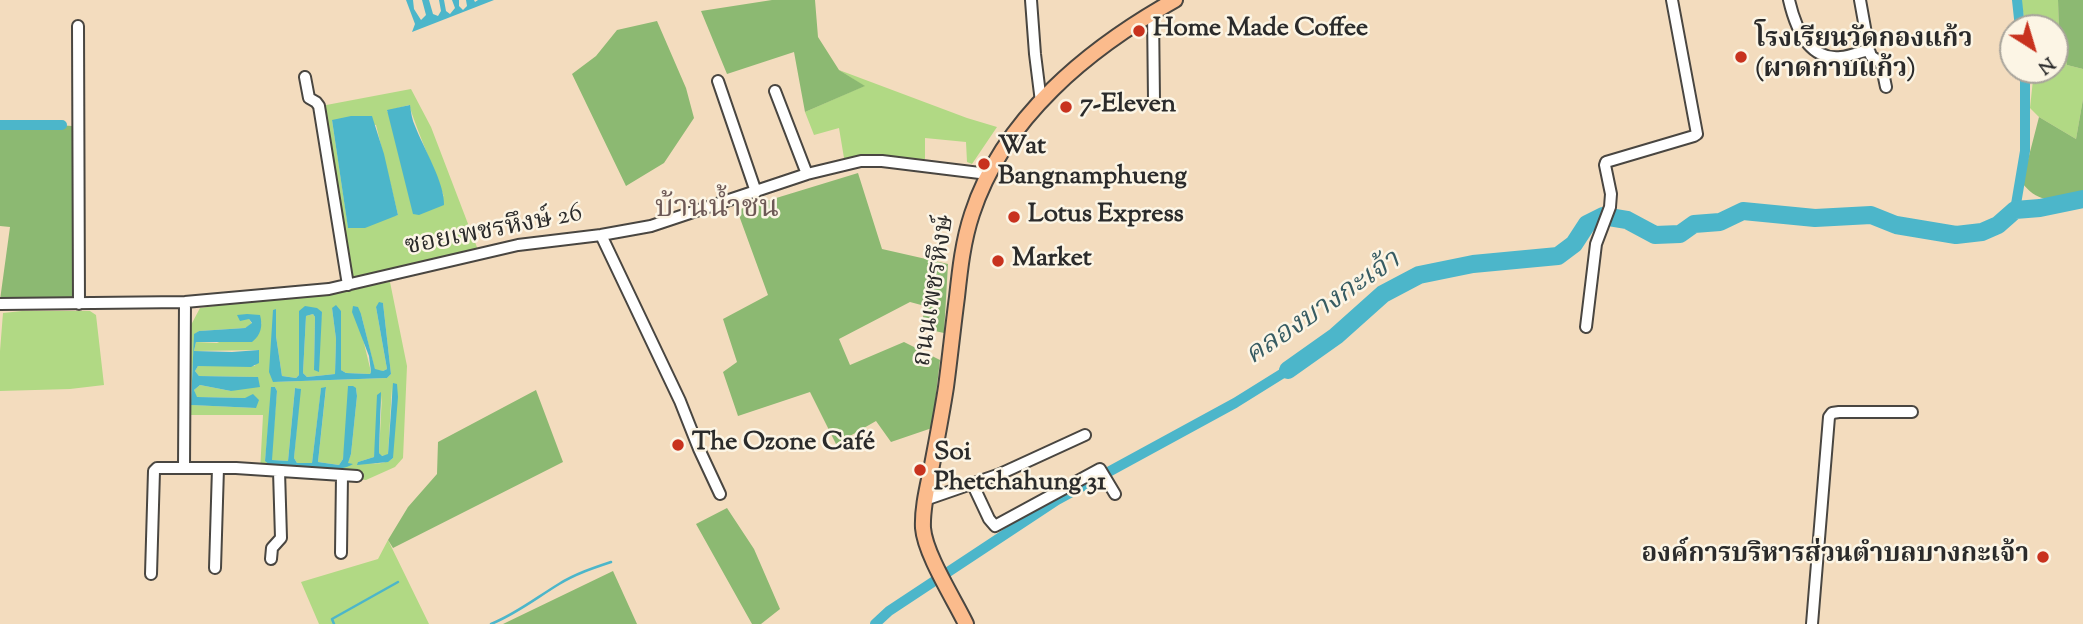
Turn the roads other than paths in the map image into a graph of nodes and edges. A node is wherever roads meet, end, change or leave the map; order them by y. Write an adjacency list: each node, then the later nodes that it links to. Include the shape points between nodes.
1 (1031, 0): 14 (street)
2 (1175, 0): 6 (main road, ถนนเพชรหึงษ์)
3 (1672, 0): 23 (street, via 1697,134 1606,162 1611,194 1597,244)
4 (1789, 0): 8 (street, via 1796,26 1815,51 1841,57)
5 (1860, 0): 8 (street)
6 (1153, 12): 13 (street); 14 (main road, ถนนเพชรหึงษ์, via 1096,52)
7 (78, 26): 22 (street)
8 (1869, 50): 11 (street, via 1881,63)
9 (305, 77): 19 (street, via 309,98 319,106)
10 (718, 81): 17 (street)
11 (1886, 87)
12 (775, 91): 15 (street)
13 (1154, 100)
14 (1041, 102): 16 (main road, ถนนเพชรหึงษ์, via 1013,134)
15 (807, 174): 16 (street, ซอยเพชรหึงษ์ 26, via 861,161); 17 (street, ซอยเพชรหึงษ์ 26)
16 (988, 174): 34 (main road, ถนนเพชรหึงษ์, via 962,252 941,421)
17 (756, 192): 18 (street, ซอยเพชรหึงษ์ 26, via 651,226)
18 (601, 235): 19 (street, ซอยเพชรหึงษ์ 26, via 518,245); 32 (street)
19 (348, 285): 20 (street, ซอยเพชรหึงษ์ 26)
20 (185, 302): 22 (street, ซอยเพชรหึงษ์ 26); 26 (street)
21 (0, 304): 22 (street, ซอยเพชรหึงษ์ 26)
22 (79, 304)
23 (1586, 327)
24 (1912, 412): 40 (street, via 1839,412 1829,417)
25 (1085, 435): 31 (street)
26 (184, 467): 27 (street); 38 (street, via 154,471)
27 (218, 468): 28 (street); 37 (street)
28 (279, 471): 29 (street); 36 (street, via 281,538 272,548)
29 (342, 475): 30 (street); 35 (street)
30 (357, 476)
31 (973, 485): 33 (street, via 995,526 1096,470 1102,470); 34 (street)
32 (720, 494)
33 (1115, 494)
34 (925, 500): 39 (main road, ถนนเพชรหึงษ์, via 923,529)
35 (341, 553)
36 (271, 559)
37 (215, 568)
38 (151, 574)
39 (966, 624)
40 (1812, 624)

